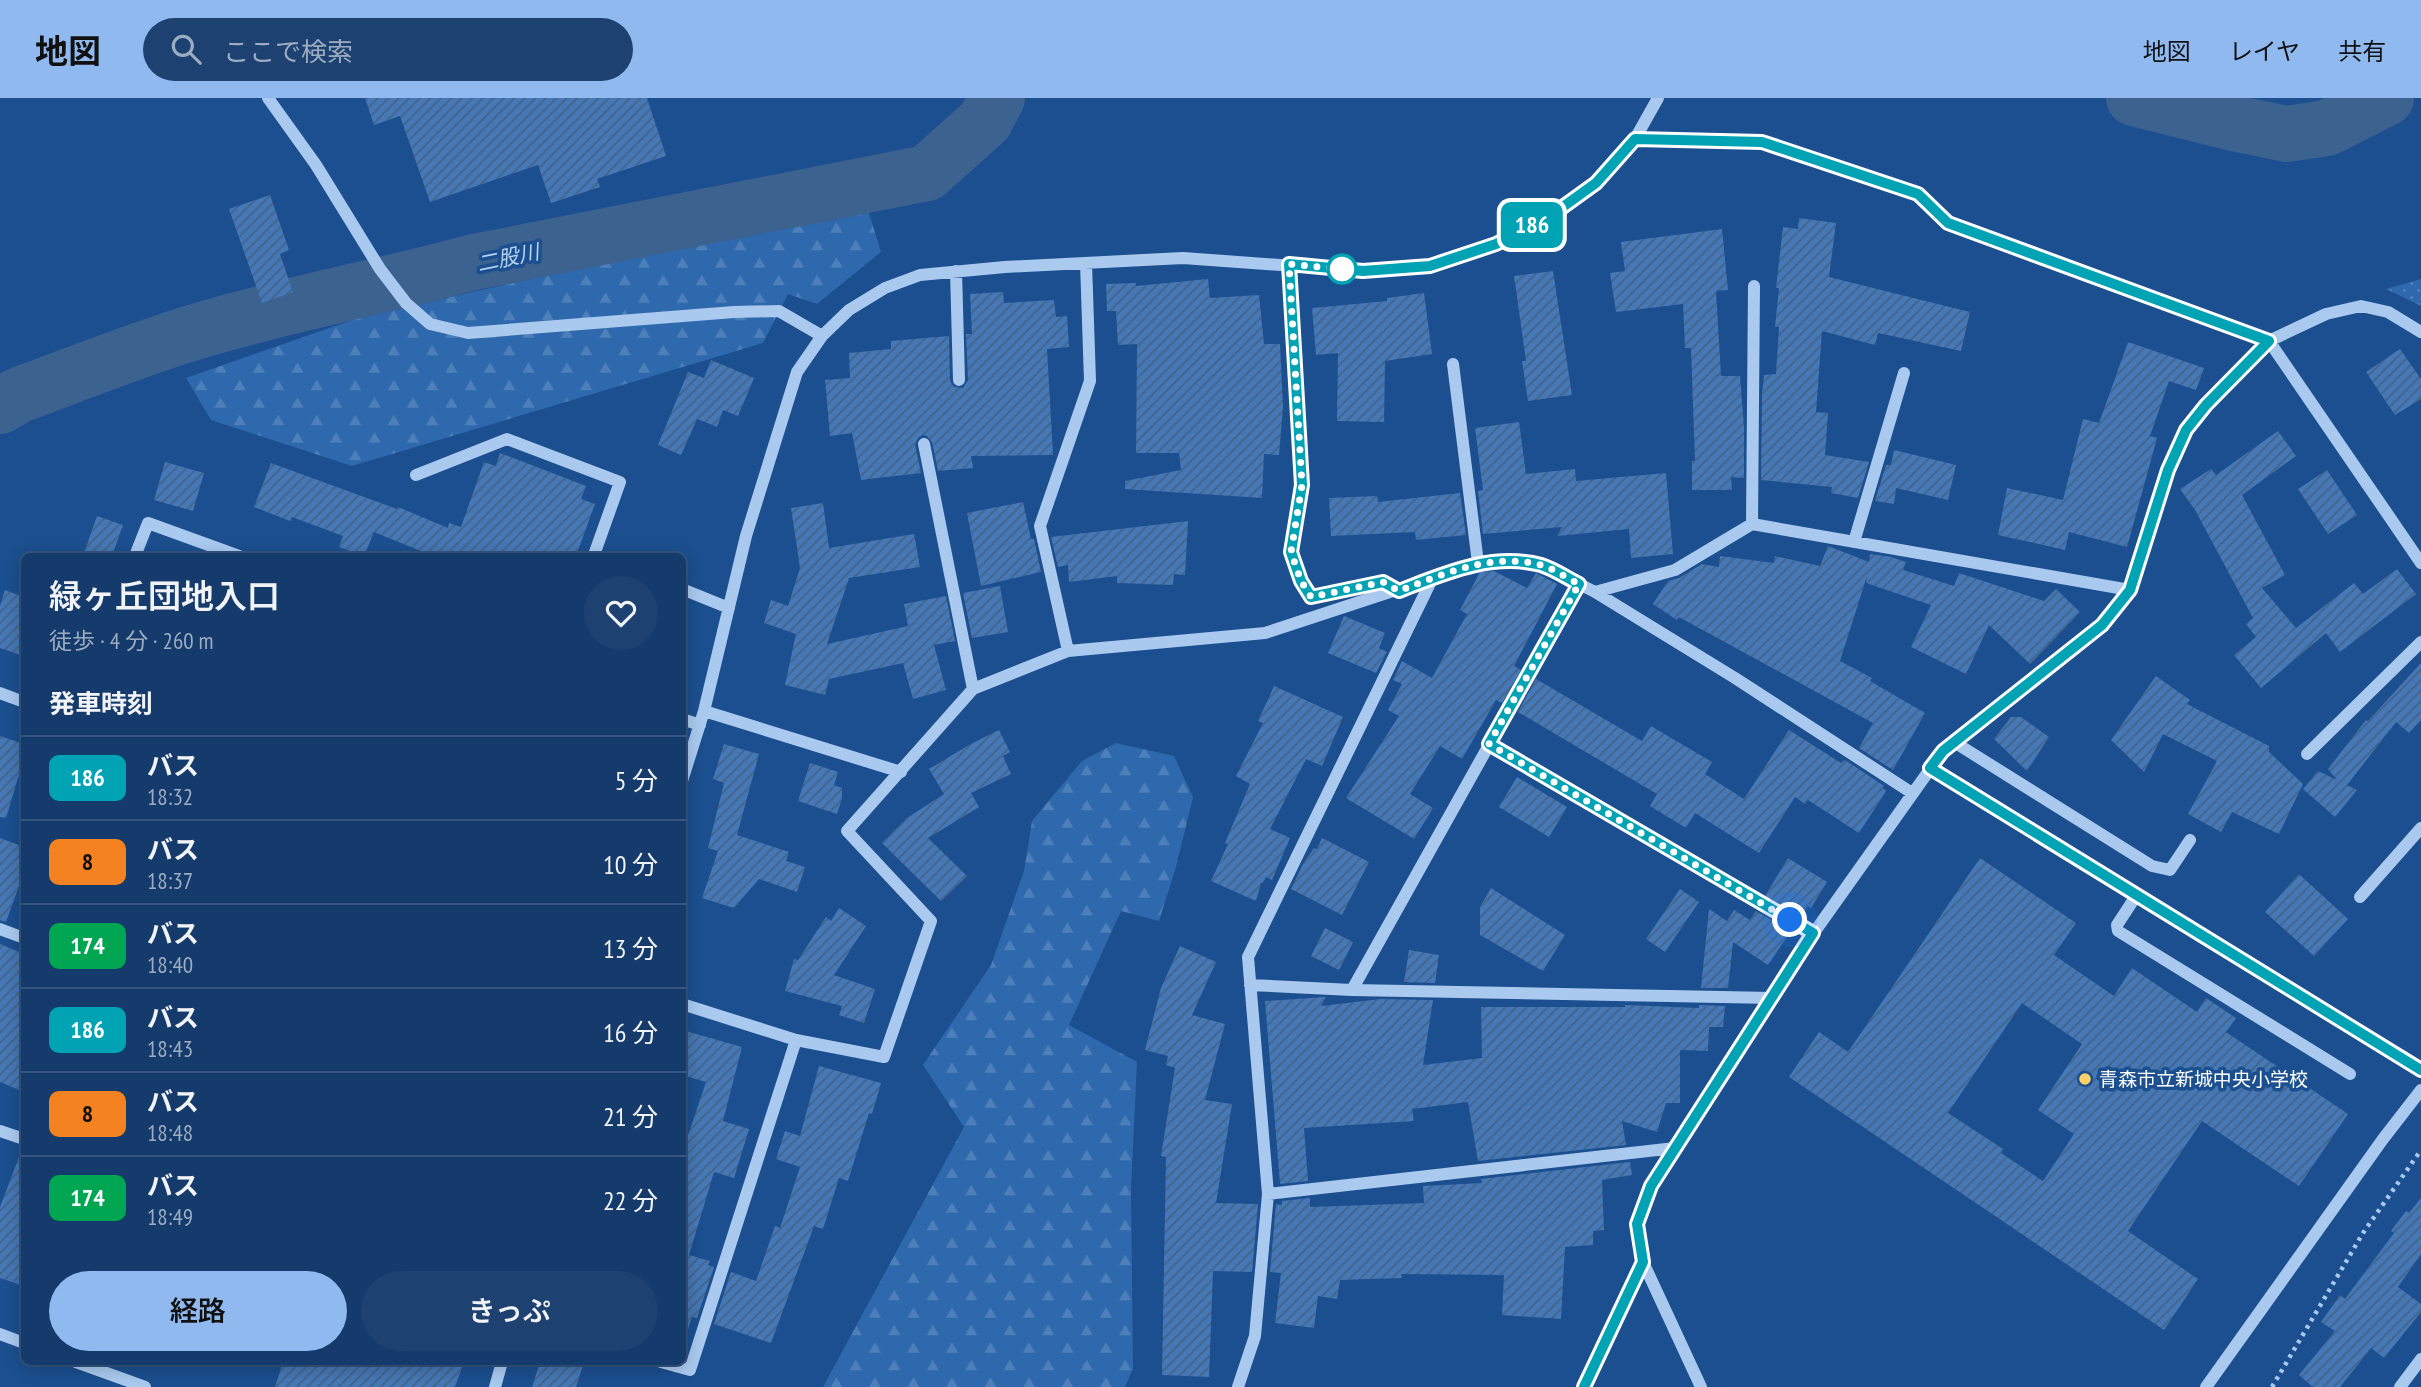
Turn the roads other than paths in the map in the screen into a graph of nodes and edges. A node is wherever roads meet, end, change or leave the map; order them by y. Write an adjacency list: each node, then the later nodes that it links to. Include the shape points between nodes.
1 (268, 98): 9 (street, via 380,268 406,303 430,324 468,333 779,311)
2 (1658, 98): 3 (street)
3 (1635, 139): 5 (street, via 1596,183 1553,214 1496,244 1430,266 1363,271); 10 (street, via 1762,142 1918,194 1948,223)
4 (1086, 263): 5 (street, via 1183,258); 6 (street); 31 (street, via 1090,381 1041,526)
5 (1289, 264): 27 (street, via 1302,485 1291,552 1311,597 1383,582)
6 (956, 271): 9 (street, via 920,275 885,288 849,310); 13 (street)
7 (1754, 286): 16 (street)
8 (2421, 332): 10 (street, via 2388,312 2361,306 2326,314)
9 (822, 335): 29 (street, via 797,372 746,536)
10 (2269, 341): 22 (street); 25 (street, via 2186,430 2168,470)
11 (1454, 365): 21 (street)
12 (1904, 373): 17 (street)
13 (959, 380)
14 (924, 444): 32 (street)
15 (416, 475): 20 (street, via 507,439 620,482)
16 (1752, 524): 17 (street); 28 (street, via 1675,570)
17 (1854, 542): 25 (street)
18 (136, 553): 19 (street, via 148,523)
19 (231, 553)
20 (595, 553)
21 (1478, 563): 23 (street); 24 (street, via 1521,561 1544,566)
22 (2421, 563)
23 (1433, 578): 27 (street); 52 (street, via 1248,957)
24 (1579, 584): 28 (street); 39 (street)
25 (2130, 590): 38 (street, via 2102,625)
26 (686, 591): 29 (street)
27 (1399, 591): 31 (street, via 1265,633)
28 (1595, 592): 44 (street)
29 (729, 608): 35 (street)
30 (2421, 642): 40 (street)
31 (1068, 651): 32 (street)
32 (973, 689): 43 (street)
33 (0, 694): 34 (street)
34 (21, 701)
35 (704, 711): 37 (street); 43 (street)
36 (686, 720): 37 (street)
37 (700, 725): 41 (street)
38 (1954, 742): 42 (street); 46 (street, via 2152,866 2169,870)
39 (1489, 744): 50 (street); 53 (street)
40 (2307, 754)
41 (686, 768)
42 (1930, 768): 44 (street); 47 (street)
43 (901, 772): 56 (street, via 847,831 931,921 884,1057)
44 (1912, 793): 50 (street)
45 (2421, 828): 48 (street)
46 (2190, 840)
47 (2136, 896): 57 (street); 58 (street, via 2117,925 2118,931)
48 (2360, 897)
49 (0, 929): 51 (street)
50 (1813, 933): 54 (street)
51 (21, 937)
52 (1250, 985): 53 (street); 63 (street)
53 (1352, 990): 54 (street)
54 (1773, 998): 62 (street)
55 (686, 1005): 56 (street)
56 (796, 1040): 70 (street, via 690,1370)
57 (2421, 1070)
58 (2350, 1074)
59 (2421, 1090): 76 (street)
60 (0, 1131): 61 (street)
61 (21, 1138)
62 (1675, 1148): 63 (street); 64 (street, via 1651,1186 1637,1224)
63 (1268, 1194): 73 (street, via 1255,1336)
64 (1643, 1262): 74 (street); 75 (street)
65 (0, 1334): 66 (street)
66 (21, 1342)
67 (2421, 1359): 77 (street)
68 (84, 1365): 71 (street)
69 (501, 1365): 72 (street)
70 (672, 1365)
71 (145, 1387)
72 (495, 1387)
73 (1238, 1387)
74 (1584, 1387)
75 (1701, 1387)
76 (2206, 1387)
77 (2400, 1387)

